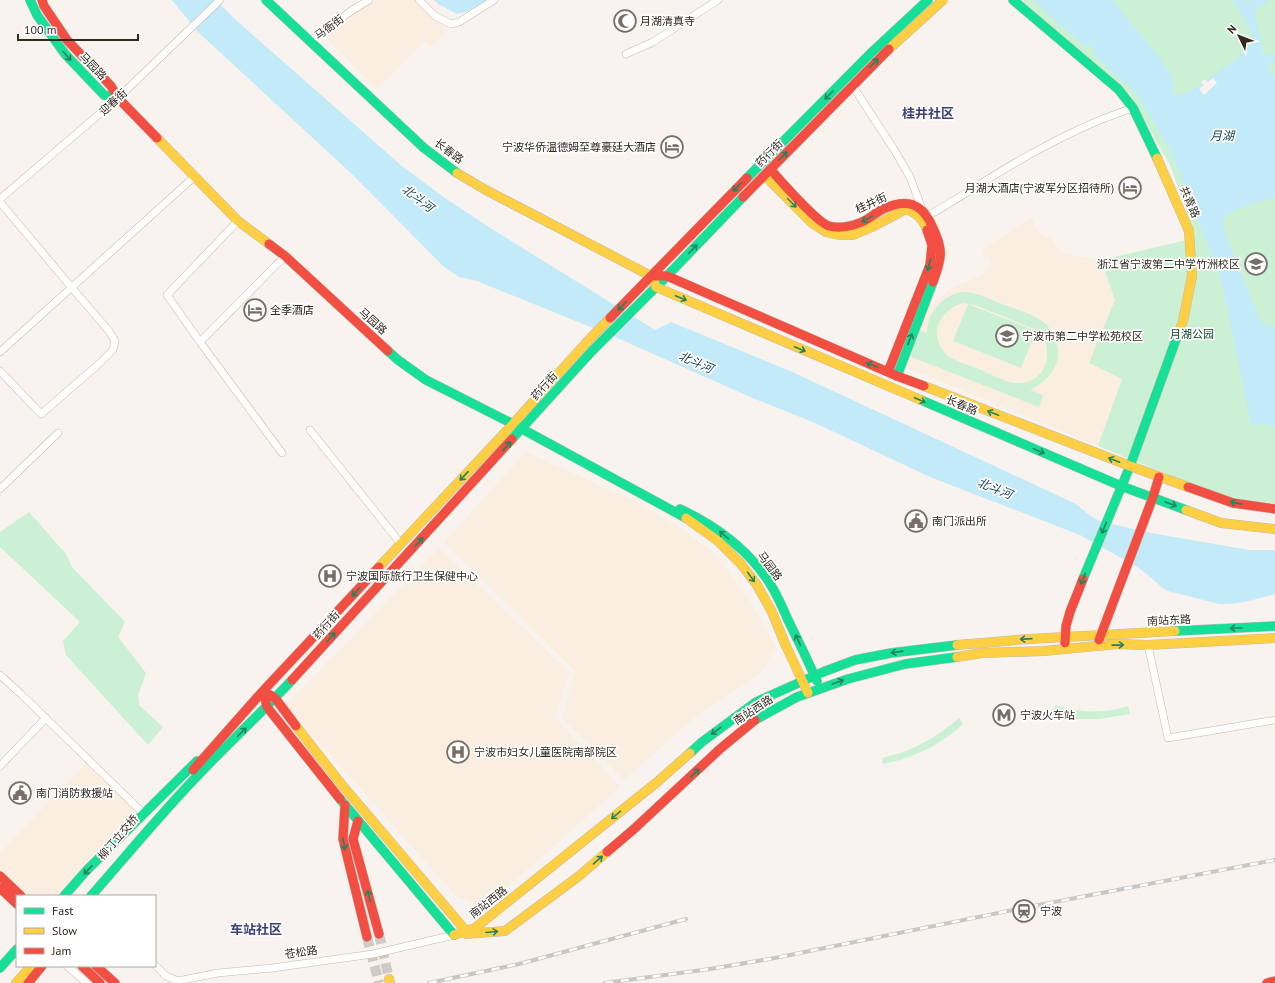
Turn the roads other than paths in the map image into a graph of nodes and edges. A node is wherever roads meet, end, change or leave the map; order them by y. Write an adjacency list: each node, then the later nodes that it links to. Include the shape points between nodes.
1 (30, 0): 15 (main road, 马园路, one-way to 15, via 37,15 65,54 104,95)
2 (42, 0): 15 (main road, 马园路, via 67,40 111,86)
3 (220, 0): 15 (street, 迎春街)
4 (266, 0): 12 (main road, 长春路)
5 (369, 0): 12 (street, 马衙街)
6 (419, 0): 7 (street, via 435,16 451,24 459,22)
7 (494, 0)
8 (718, 0): 13 (street, via 654,42)
9 (928, 0): 24 (main road, 药行街, one-way to 24, via 870,53)
10 (943, 0): 14 (main road, 药行街, one-way to 10)
11 (1013, 0): 16 (main road, 共青路, via 1118,89)
12 (310, 41): 24 (main road, 长春路, via 424,148 451,169 484,190)
13 (626, 54)
14 (852, 85): 17 (main road, 药行街, one-way to 14); 20 (street, via 910,177)
15 (118, 98): 18 (main road, 马园路); 19 (street, 迎春街)
16 (1133, 108): 20 (street, via 1108,116 1060,140 982,183 955,201); 36 (main road, 共青路, via 1190,231 1192,276 1183,321)
17 (767, 172): 20 (main road, 桂井街, one-way to 17, via 910,203 898,204 883,209 862,222 842,227 829,226); 23 (main road, 药行街, one-way to 17); 30 (main road, 桂井街, one-way to 30, via 812,223 826,232 853,235 906,209 915,212 925,225 932,245 930,265)
18 (194, 177): 21 (main road, 马园路); 26 (street)
19 (0, 200): 26 (street)
20 (924, 213): 30 (main road, one-way to 20, via 940,262 940,245)
21 (238, 221): 22 (main road, 马园路); 27 (street, via 167,295)
22 (286, 256): 27 (street); 31 (main road, 马园路, via 398,360 426,380)
23 (667, 276): 24 (main road, 长春路); 25 (main road, 药行街); 30 (main road, 长春路, one-way to 23)
24 (650, 277): 25 (main road); 31 (main road, 药行街, one-way to 31)
25 (656, 287): 32 (main road, 药行街, via 592,351); 38 (main road, 长春路, one-way to 38)
26 (72, 288): 28 (street); 29 (street, via 109,331 115,341 112,350 41,414)
27 (200, 342): 35 (street)
28 (0, 352)
29 (0, 371)
30 (892, 374): 36 (main road, 长春路, one-way to 30)
31 (513, 424): 32 (main road, 马园路); 44 (main road, 药行街, one-way to 44)
32 (521, 429): 41 (main road, 马园路); 58 (main road, 药行街, one-way to 32)
33 (310, 430): 44 (street)
34 (58, 433): 39 (street)
35 (282, 453)
36 (1130, 466): 37 (main road, 长春路); 38 (main road, 共青路)
37 (1159, 477): 40 (main road); 42 (main road, 长春路, one-way to 37, via 1233,503)
38 (1121, 486): 40 (main road, 长春路); 47 (main road, 共青路, one-way to 47, via 1070,612)
39 (0, 488)
40 (1153, 498): 43 (main road, 长春路, one-way to 43, via 1221,523); 46 (main road)
41 (655, 501): 53 (main road, 马园路, one-way to 41, via 783,608 767,580 749,557 722,532 676,507); 54 (main road, 马园路, one-way to 54, via 681,515 718,541 741,564 757,585 772,612)
42 (1275, 509)
43 (1275, 529)
44 (401, 544): 56 (main road, 药行街, one-way to 56)
45 (1275, 626): 46 (main road, 南站东路, one-way to 46)
46 (1100, 636): 47 (main road, 南站东路); 50 (main road)
47 (1065, 637): 51 (main road, 共青路); 53 (main road, 南站西路, one-way to 53, via 940,646 891,653 855,660)
48 (1275, 638): 49 (main road)
49 (1148, 645): 50 (main road, one-way to 49); 61 (street, via 1168,738)
50 (1097, 646): 51 (main road)
51 (1065, 649): 55 (main road, 南站西路, one-way to 51, via 905,664 982,653)
52 (0, 675): 60 (street)
53 (814, 676): 54 (main road, 南站西路); 55 (main road, 马园路)
54 (803, 681): 57 (main road, 马园路); 77 (main road, 南站西路, one-way to 77, via 756,702 702,742 656,783 475,928)
55 (820, 688): 57 (main road, 南站西路)
56 (263, 691): 58 (main road); 59 (main road); 62 (main road, 药行街)
57 (808, 693): 79 (main road, 南站西路, one-way to 57, via 504,931 521,920 592,866 753,721)
58 (276, 698): 59 (main road, 药行街); 77 (main road, via 342,785)
59 (267, 707): 63 (main road, 药行街, one-way to 59); 66 (main road)
60 (46, 718): 64 (street); 67 (street)
61 (1275, 720)
62 (224, 734): 65 (main road, 药行街); 67 (main road)
63 (226, 747): 65 (main road, 药行街); 75 (main road, via 187,798)
64 (0, 766)
65 (173, 797): 73 (main road, 柳汀立交桥); 74 (main road, 柳汀立交桥)
66 (345, 805): 68 (main road); 80 (main road, one-way to 80, via 343,839)
67 (144, 814): 72 (main road, one-way to 72)
68 (358, 821): 78 (main road, one-way to 68, via 353,838); 79 (main road)
69 (0, 876): 71 (main road)
70 (0, 888): 76 (main road)
71 (20, 895)
72 (65, 895)
73 (84, 895)
74 (92, 895)
75 (103, 895)
76 (16, 903)
77 (466, 931): 79 (main road, 南站西路)
78 (379, 934)
79 (454, 935): 82 (street, 苍松路, via 373,954 218,973 178,981 166,976)
80 (367, 937)
81 (16, 950): 89 (main road)
82 (156, 966)
83 (22, 967): 91 (main road)
84 (30, 967): 92 (main road)
85 (41, 967): 93 (main road)
86 (68, 967): 94 (street)
87 (83, 967): 95 (main road)
88 (97, 967): 96 (main road)
89 (0, 968)
90 (1275, 981): 97 (main road)
91 (8, 983)
92 (16, 983)
93 (28, 983)
94 (87, 983)
95 (100, 983)
96 (115, 983)
97 (1267, 983)

